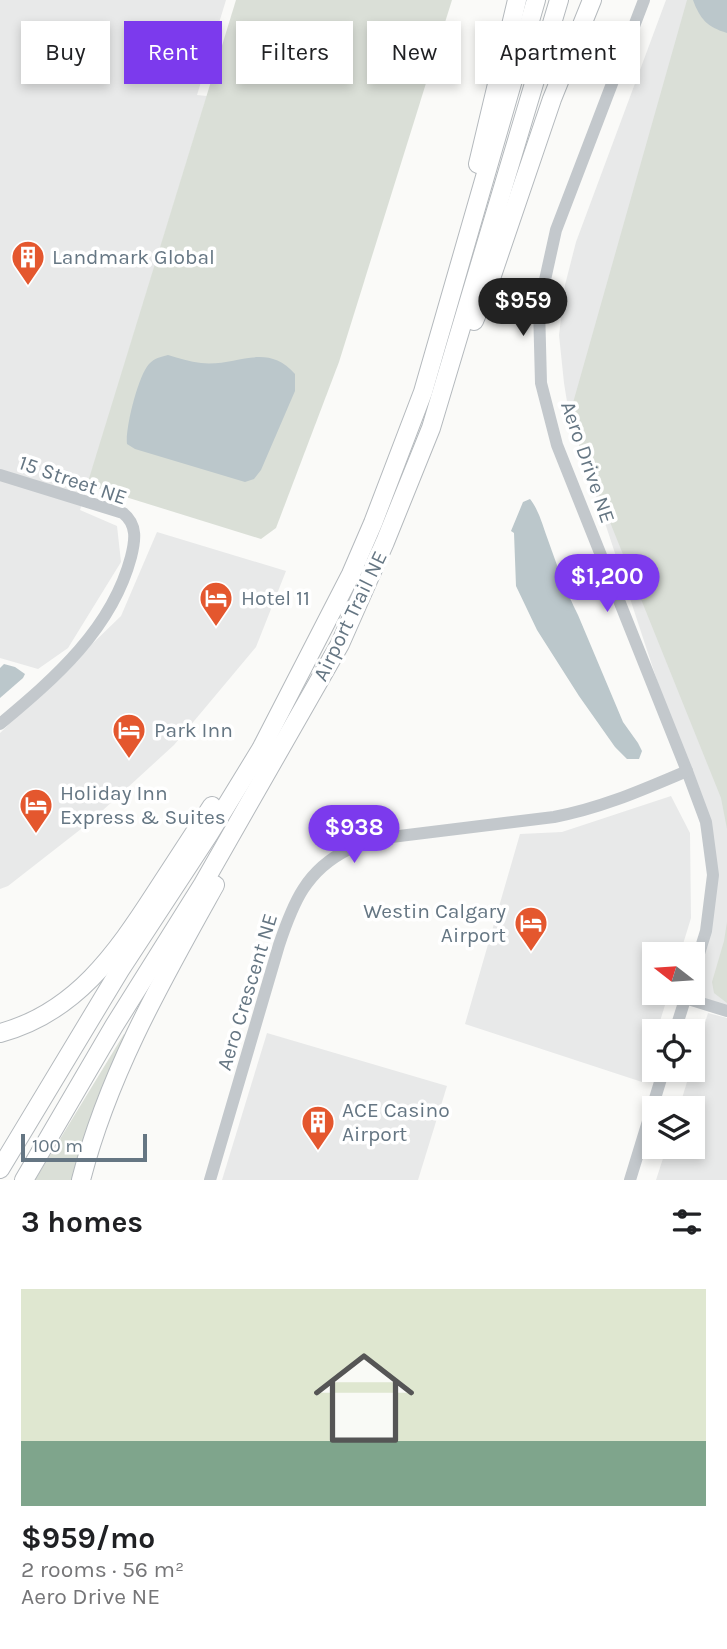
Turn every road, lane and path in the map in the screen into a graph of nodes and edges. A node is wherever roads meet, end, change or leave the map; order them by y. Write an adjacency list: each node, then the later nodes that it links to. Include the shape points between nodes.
1 (517, 0): 6 (highway)
2 (537, 0): 6 (highway, Airport Trail NE)
3 (559, 0): 7 (highway, Airport Trail NE)
4 (592, 0): 7 (highway)
5 (644, 0): 12 (street, Aero Drive NE, via 556,230 539,307 541,383 557,445)
6 (423, 392): 9 (highway, Airport Trail NE)
7 (431, 428): 10 (highway, Airport Trail NE)
8 (0, 475): 11 (street, 15 Street NE, via 123,513 132,522 135,537 126,576 91,638)
9 (351, 574): 16 (highway, via 265,725 133,927 94,977 67,1001 37,1020); 18 (highway, Airport Trail NE, via 261,749)
10 (340, 644): 19 (highway, Airport Trail NE, via 203,884); 20 (highway, via 289,749 124,1056)
11 (0, 724)
12 (687, 771): 13 (street, Aero Drive NE, via 706,822 713,875); 21 (street, Aero Crescent NE, via 581,812 375,839 325,864 306,883 291,909)
13 (703, 942)
14 (705, 1002): 15 (street)
15 (727, 1011)
16 (0, 1033)
17 (660, 1082): 22 (street)
18 (0, 1169)
19 (24, 1180)
20 (81, 1180)
21 (210, 1180)
22 (630, 1180)

